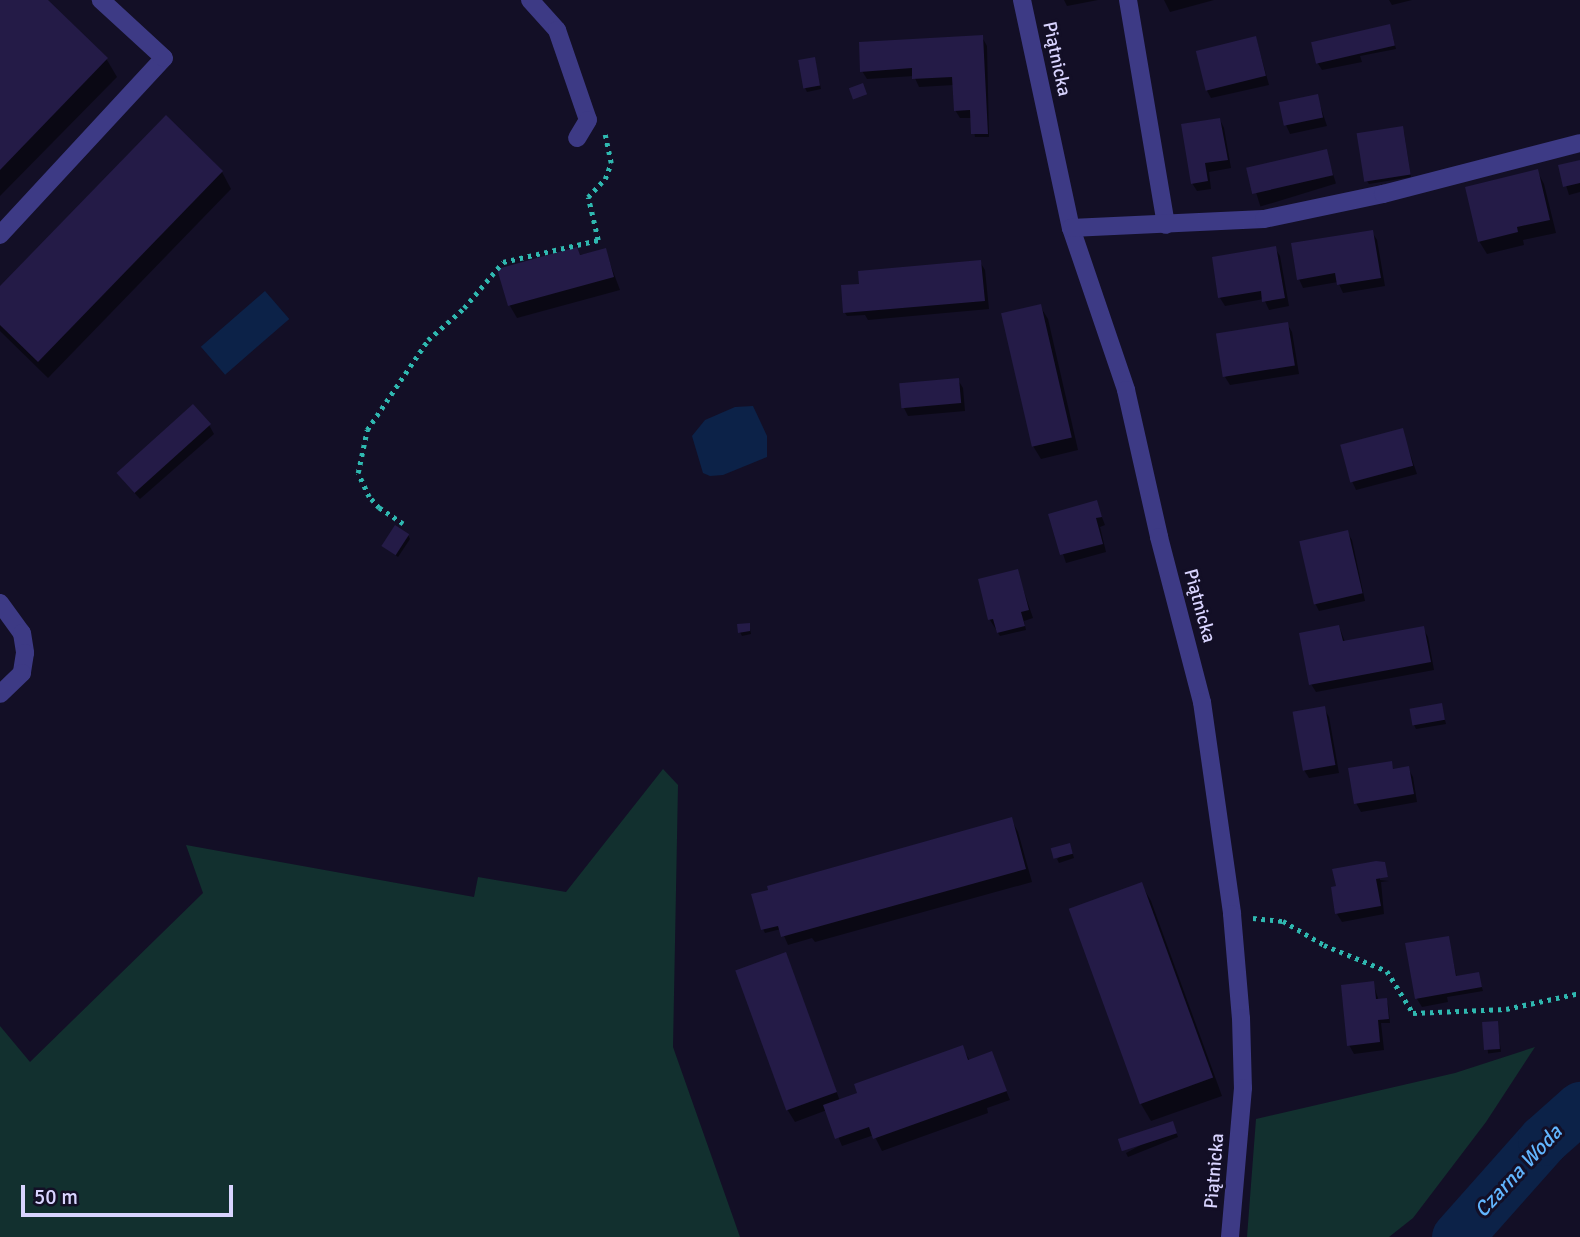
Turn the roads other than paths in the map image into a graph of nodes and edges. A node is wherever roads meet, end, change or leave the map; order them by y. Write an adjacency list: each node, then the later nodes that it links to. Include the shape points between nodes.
1 (101, 0): 9 (street, via 164,58)
2 (530, 0): 5 (street, via 557,30 588,120)
3 (1022, 0): 8 (street, Piątnicka)
4 (1128, 0): 7 (street)
5 (578, 138)
6 (1580, 143): 7 (street, via 1277,216)
7 (1166, 225): 8 (street)
8 (1071, 228): 12 (street, Piątnicka, via 1126,390 1202,702 1232,914 1241,1018 1243,1088)
9 (0, 235)
10 (0, 603): 11 (street, via 22,633 25,657 19,677)
11 (0, 694)
12 (1230, 1237)

